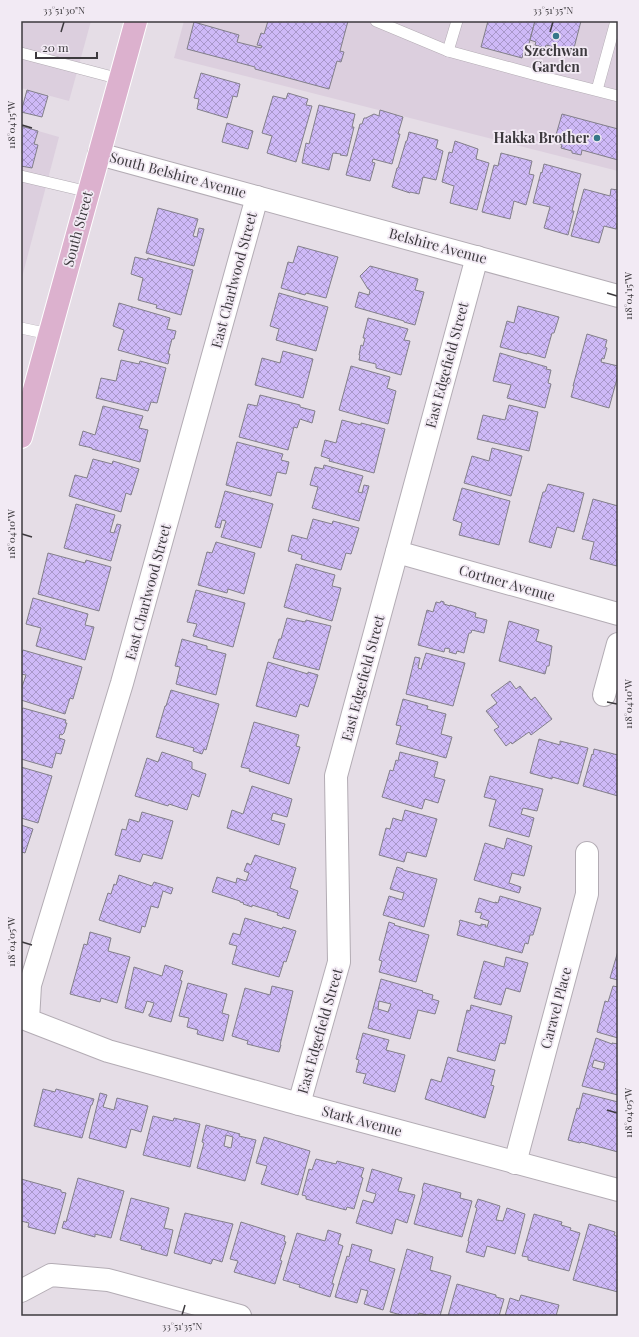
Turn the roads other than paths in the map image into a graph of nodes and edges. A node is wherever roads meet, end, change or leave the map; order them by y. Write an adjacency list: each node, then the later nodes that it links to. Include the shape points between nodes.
1 (136, 21): 7 (main road, South Street)
2 (376, 21): 5 (lane)
3 (457, 21): 5 (lane)
4 (616, 21): 8 (lane)
5 (448, 51): 8 (lane)
6 (21, 53): 7 (lane)
7 (120, 79): 10 (main road, South Street)
8 (597, 90): 9 (lane)
9 (618, 96)
10 (99, 154): 12 (main road, South Street); 13 (street, South Belshire Avenue)
11 (21, 176): 12 (lane)
12 (89, 192): 17 (main road, South Street)
13 (257, 197): 14 (street, Belshire Avenue); 24 (street, East Charlwood Street, via 122,683)
14 (476, 257): 15 (street, Belshire Avenue); 19 (street, East Edgefield Street)
15 (618, 296)
16 (21, 328): 17 (lane)
17 (49, 334): 18 (main road, South Street)
18 (21, 437)
19 (397, 552): 20 (street, Cortner Avenue); 25 (street, East Edgefield Street, via 336,776 339,962)
20 (618, 614)
21 (618, 644): 22 (street)
22 (604, 695)
23 (587, 853): 26 (street, Caravel Place, via 587,894)
24 (30, 985): 25 (street, Stark Avenue, via 28,1020 108,1051)
25 (299, 1104): 26 (street, Stark Avenue)
26 (515, 1163): 27 (street, Stark Avenue)
27 (618, 1190)
28 (21, 1291): 29 (street, via 51,1275 108,1280)
29 (240, 1316)

